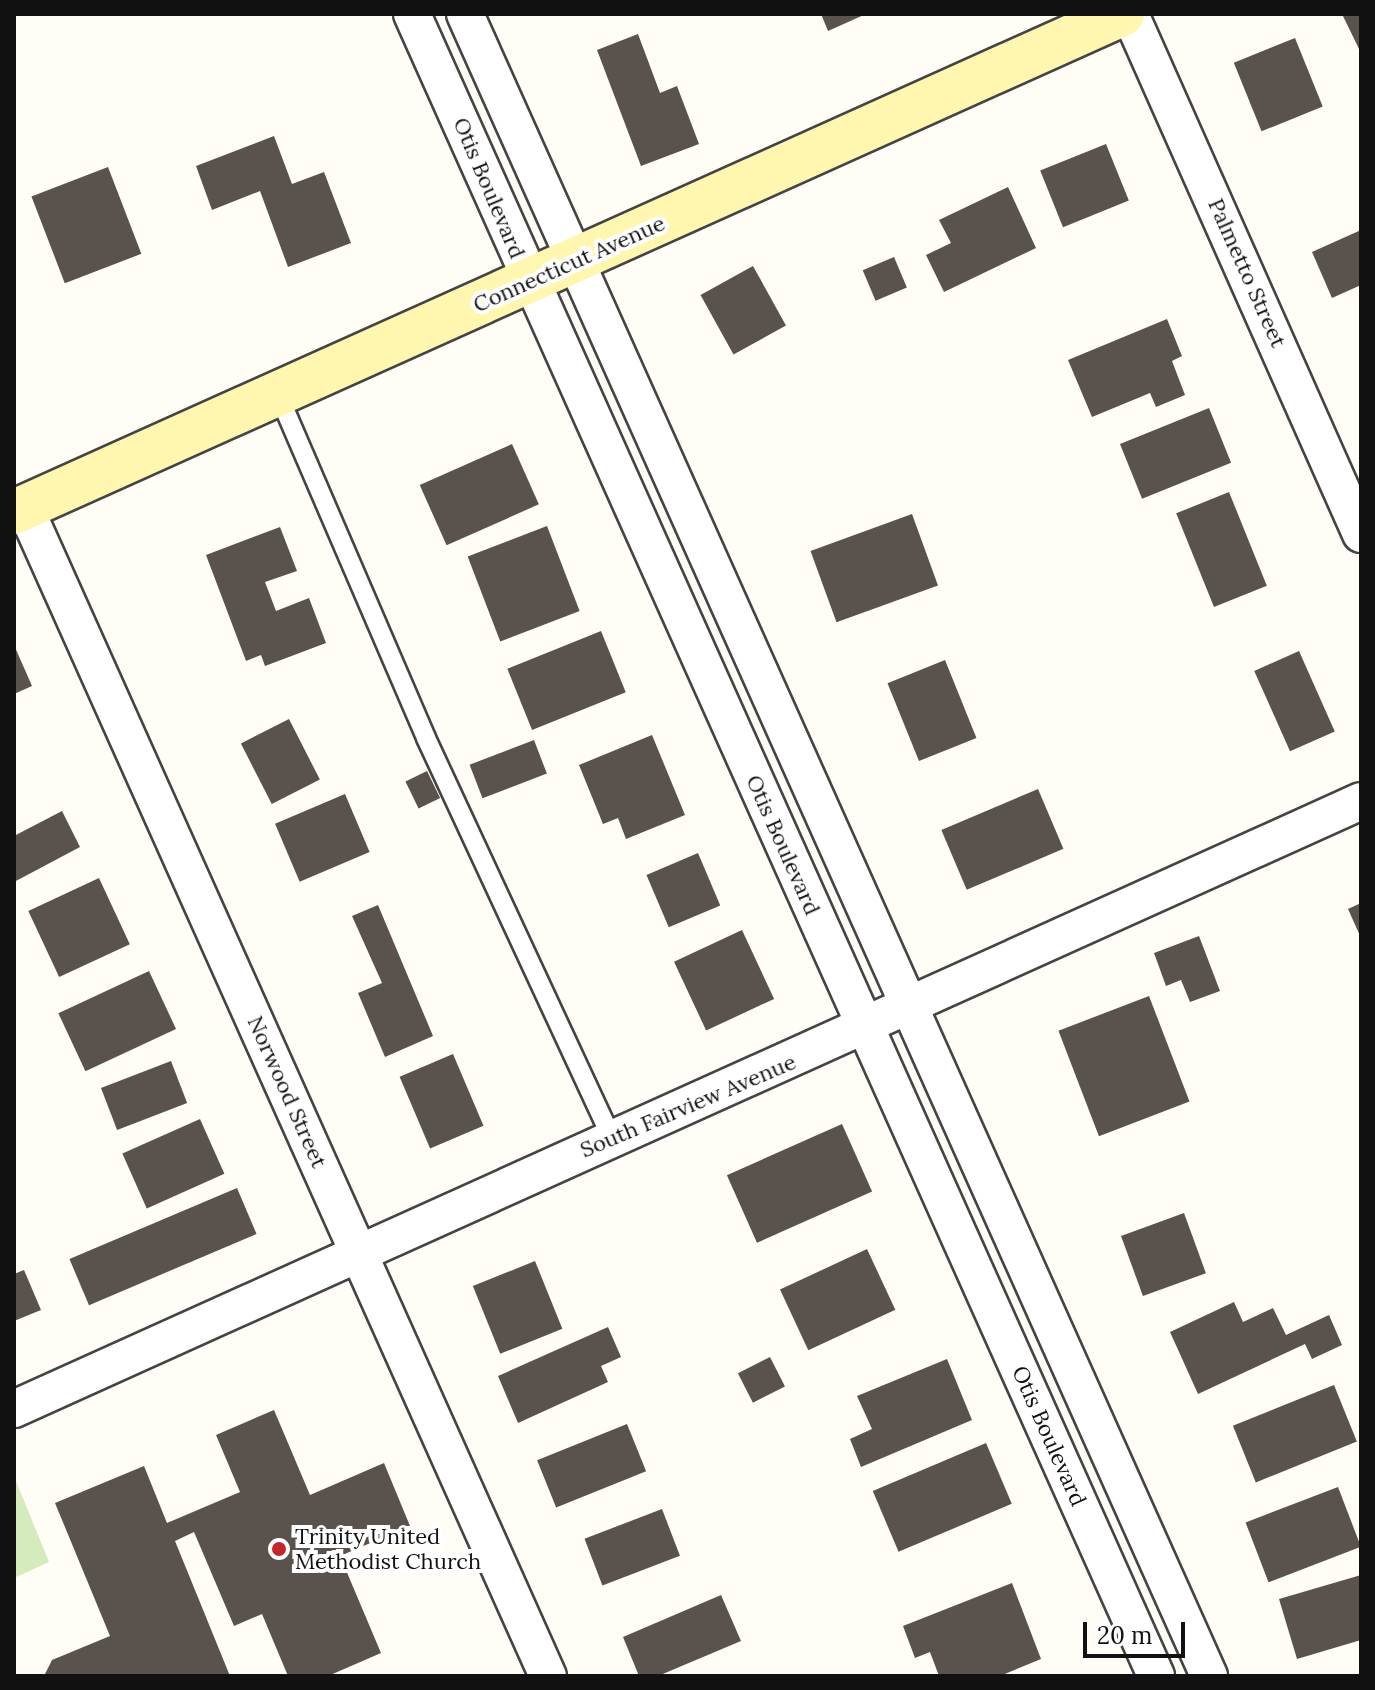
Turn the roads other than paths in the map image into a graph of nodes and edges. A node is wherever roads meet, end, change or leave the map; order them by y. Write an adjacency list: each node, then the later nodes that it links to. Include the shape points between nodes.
1 (412, 14): 6 (street, Otis Boulevard)
2 (465, 14): 5 (street)
3 (1122, 14): 5 (street, Connecticut Avenue)
4 (1130, 14): 9 (street, Palmetto Street)
5 (573, 263): 6 (street, Connecticut Avenue); 11 (street)
6 (529, 282): 7 (street, Connecticut Avenue); 12 (street, Otis Boulevard)
7 (278, 394): 8 (street, Connecticut Avenue); 13 (lane, via 426,738)
8 (19, 510): 14 (street, Norwood Street)
9 (1361, 534)
10 (1361, 801): 11 (street, South Fairview Avenue)
11 (908, 1006): 12 (street, South Fairview Avenue); 18 (street)
12 (865, 1027): 13 (street, South Fairview Avenue); 17 (street, Otis Boulevard)
13 (612, 1139): 14 (street, South Fairview Avenue)
14 (359, 1251): 15 (street, South Fairview Avenue); 16 (street, Norwood Street)
15 (14, 1409)
16 (548, 1676)
17 (1156, 1676)
18 (1209, 1676)

